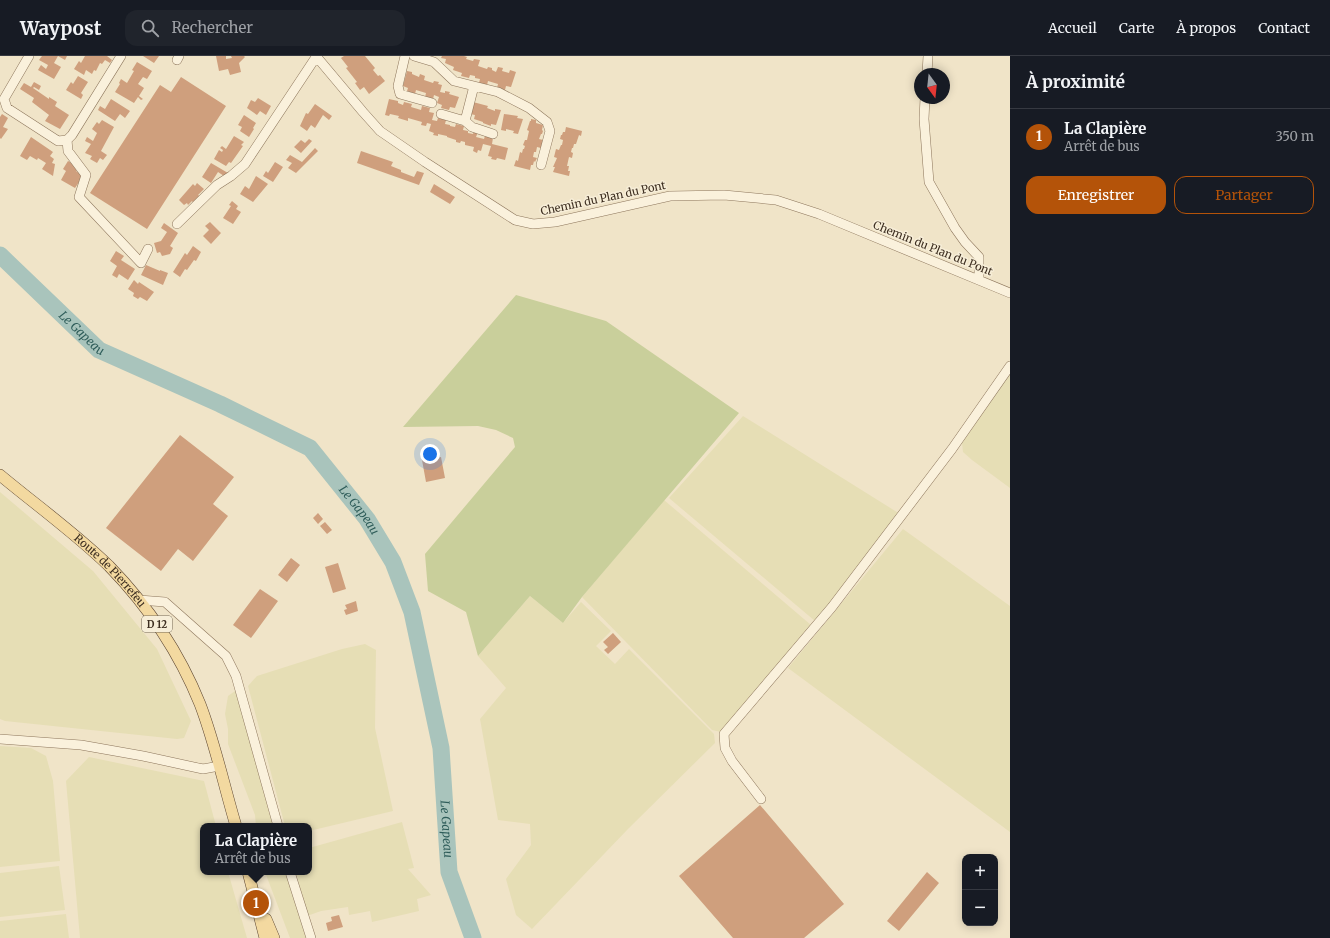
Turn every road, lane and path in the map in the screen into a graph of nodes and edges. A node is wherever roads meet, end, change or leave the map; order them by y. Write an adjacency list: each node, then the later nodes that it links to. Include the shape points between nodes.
1 (29, 56): 9 (street)
2 (121, 56): 15 (street)
3 (316, 56): 17 (street, via 245,164 217,185); 19 (street, Chemin du Plan du Pont, via 380,131 515,220 533,224 555,222 670,196 724,195 776,200 819,214)
4 (405, 56): 10 (street, via 398,86 400,94)
5 (414, 56): 8 (street, via 434,62 454,81)
6 (928, 56): 7 (street)
7 (927, 68)
8 (474, 86): 13 (street); 16 (street, via 498,92 529,108 547,122 550,131)
9 (2, 102): 15 (street, via 7,108 58,141)
10 (432, 103)
11 (925, 104): 19 (street, via 929,182 955,228 979,257)
12 (441, 114): 13 (street)
13 (465, 121): 14 (street, via 472,127)
14 (493, 134)
15 (67, 140): 18 (street, via 68,151 86,175 80,197 141,263)
16 (541, 165)
17 (177, 224)
18 (148, 249)
19 (979, 280): 20 (street, Chemin du Plan du Pont)
20 (1010, 293)
21 (1010, 366): 26 (street, via 952,449 832,607 724,734 725,748 732,761)
22 (0, 475): 23 (main road, Route de Pierrefeu / D 12, via 88,547)
23 (139, 600): 25 (main road, Route de Pierrefeu / D 12, via 159,626 186,674 200,705); 28 (street, via 165,602 226,656 236,676)
24 (0, 739): 25 (street, via 81,745 203,769)
25 (219, 766): 27 (main road, Route de Pierrefeu / D 12)
26 (761, 799)
27 (235, 823)
28 (277, 823)
29 (249, 875): 31 (main road)
30 (291, 875): 34 (street)
31 (253, 887): 32 (main road); 33 (main road)
32 (265, 938)
33 (274, 938)
34 (312, 938)

